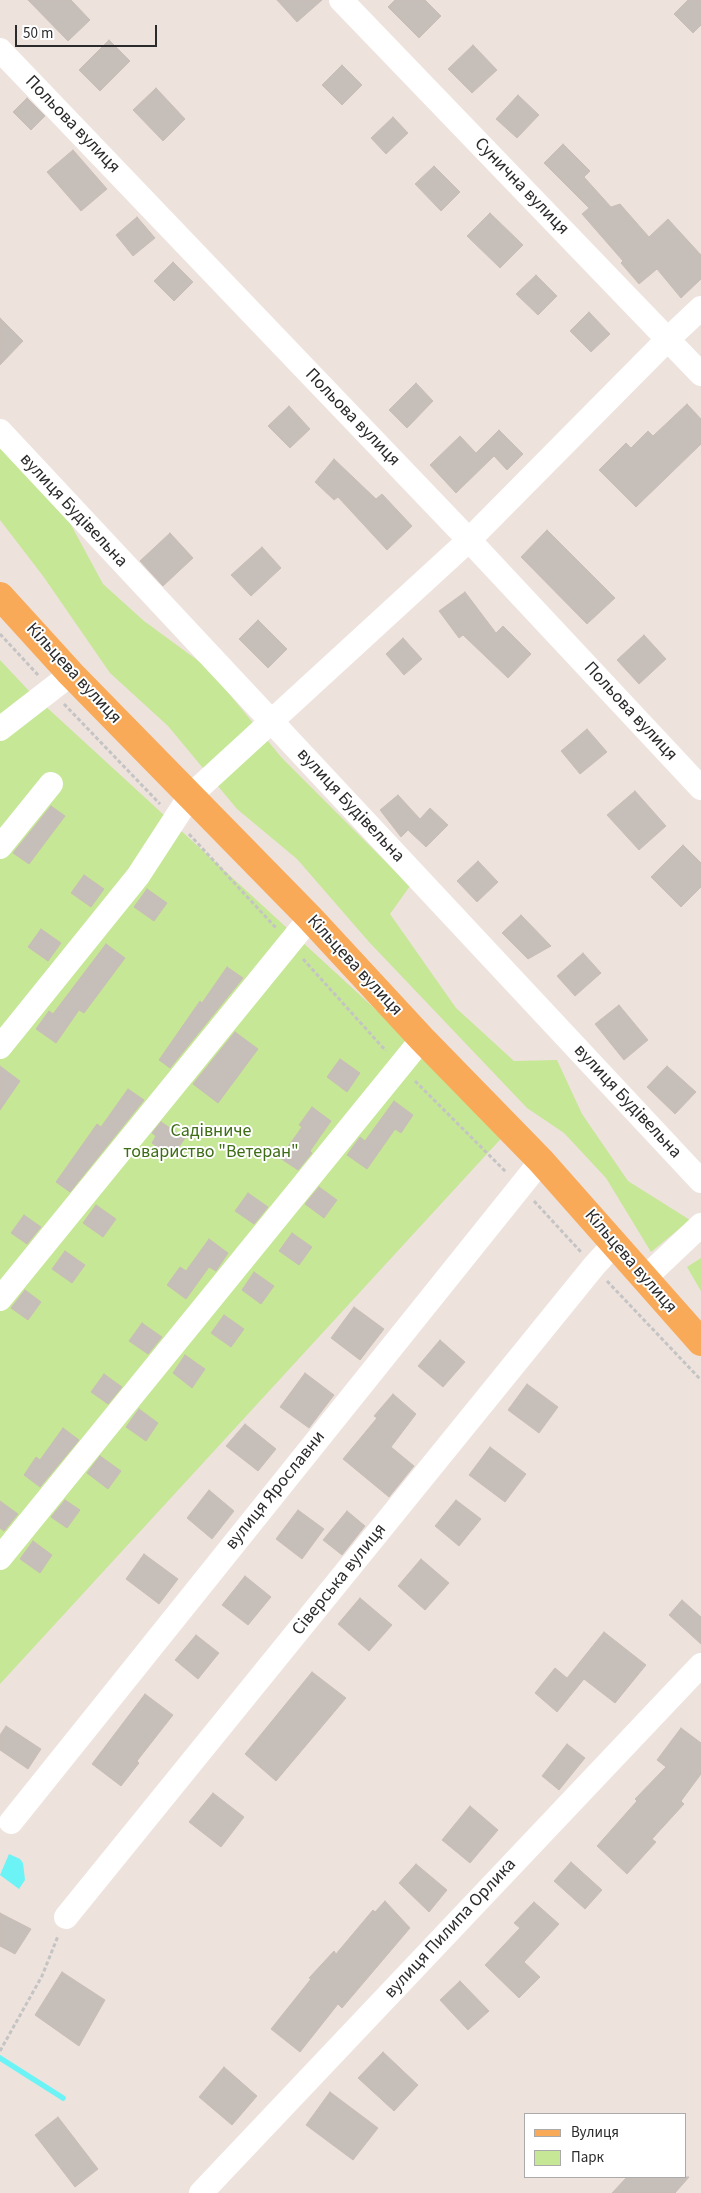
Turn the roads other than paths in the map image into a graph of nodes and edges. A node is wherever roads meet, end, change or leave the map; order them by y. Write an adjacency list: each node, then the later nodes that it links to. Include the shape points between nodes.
1 (341, 0): 4 (street, Сунична вулиця)
2 (0, 50): 7 (street, Польова вулиця)
3 (701, 308): 4 (street)
4 (668, 339): 5 (street, Сунична вулиця); 7 (street)
5 (701, 374)
6 (0, 431): 10 (street, вулиця Будівельна)
7 (469, 540): 10 (street); 13 (street, Польова вулиця)
8 (0, 596): 9 (main road, Кільцева вулиця)
9 (61, 682): 11 (street); 14 (main road, Кільцева вулиця)
10 (271, 722): 14 (street); 20 (street, вулиця Будівельна)
11 (0, 729)
12 (51, 784): 15 (street)
13 (701, 788)
14 (190, 796): 16 (main road, Кільцева вулиця); 18 (street, via 138,876)
15 (0, 847)
16 (310, 918): 17 (main road, Кільцева вулиця); 24 (street)
17 (422, 1039): 19 (main road, Кільцева вулиця); 26 (street)
18 (0, 1047)
19 (541, 1161): 22 (main road, Кільцева вулиця); 28 (street, вулиця Ярославни)
20 (701, 1181)
21 (701, 1225): 23 (street)
22 (615, 1244): 23 (main road, Кільцева вулиця); 29 (street, Сіверська вулиця)
23 (645, 1278): 25 (main road, Кільцева вулиця)
24 (0, 1299)
25 (701, 1342)
26 (0, 1558)
27 (701, 1665): 30 (street, вулиця Пилипа Орлика)
28 (11, 1822)
29 (66, 1917)
30 (201, 2193)

